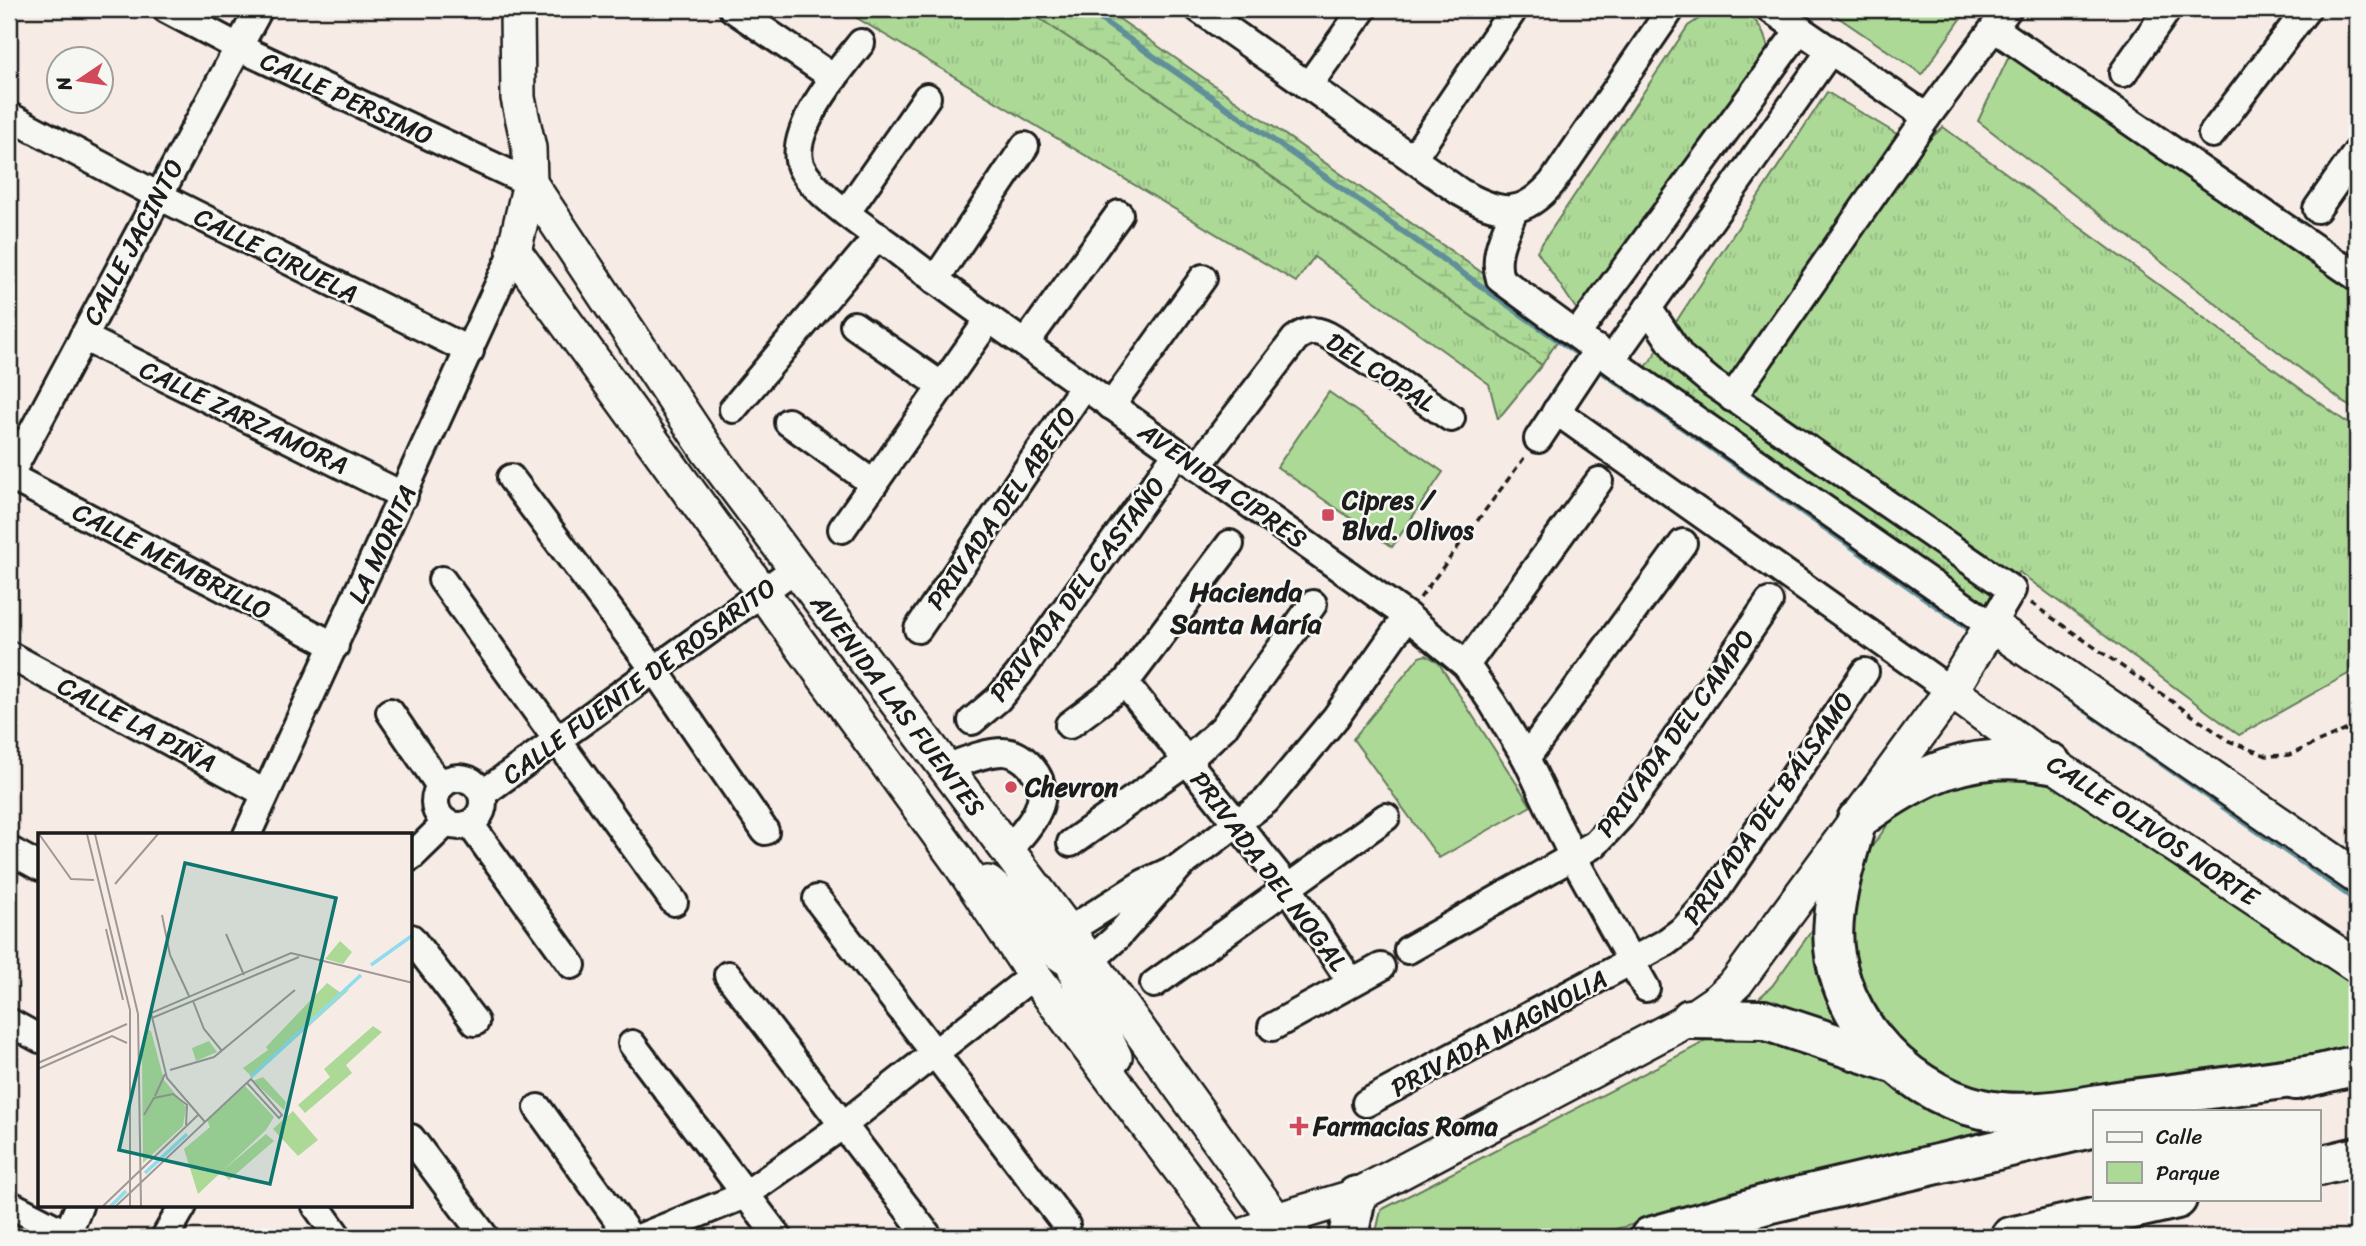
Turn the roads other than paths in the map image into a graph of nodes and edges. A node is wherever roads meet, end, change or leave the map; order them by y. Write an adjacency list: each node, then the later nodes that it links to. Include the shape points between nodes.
1 (166, 9): 15 (street, CALLE PERSIMO)
2 (259, 9): 15 (street, CALLE JACINTO)
3 (733, 9): 18 (street)
4 (1363, 9): 19 (street)
5 (1514, 9): 26 (street)
6 (1671, 9): 29 (street, via 1552,183 1529,206)
7 (1770, 9): 13 (street)
8 (2168, 9): 17 (street)
9 (2306, 9): 23 (street)
10 (514, 11): 27 (main road, via 518,98 530,148)
11 (1210, 12): 19 (street)
12 (2001, 18): 22 (street); 35 (street)
13 (1800, 29): 16 (street); 44 (street)
14 (861, 43): 18 (street, AVENIDA CIPRES)
15 (238, 47): 27 (street, CALLE PERSIMO); 28 (street, CALLE JACINTO)
16 (1831, 50): 22 (street); 38 (street)
17 (2123, 73)
18 (834, 78): 31 (street, AVENIDA CIPRES, via 800,135 798,151 808,178)
19 (1308, 86): 26 (street)
20 (927, 97): 31 (street)
21 (9, 116): 28 (street, CALLE CIRUELA)
22 (1927, 117): 48 (street)
23 (2212, 134)
24 (1025, 146): 37 (street)
25 (2357, 152): 30 (street)
26 (1414, 157): 29 (street, via 1480,203)
27 (530, 183): 34 (main road); 64 (main road, AVENIDA LAS FUENTES, via 708,451)
28 (157, 195): 42 (street, CALLE JACINTO); 45 (street, CALLE CIRUELA)
29 (1514, 209): 44 (street, via 1497,254 1500,279)
30 (2317, 209)
31 (846, 213): 33 (street, AVENIDA CIPRES)
32 (1119, 214): 43 (street)
33 (877, 236): 37 (street, AVENIDA CIPRES); 51 (street)
34 (514, 251): 45 (street, LA MORITA); 66 (main road, AVENIDA LAS FUENTES)
35 (2357, 277)
36 (1203, 278): 50 (street)
37 (935, 280): 39 (street, AVENIDA CIPRES)
38 (1648, 308): 44 (street); 48 (street, via 1681,357)
39 (989, 318): 43 (street, AVENIDA CIPRES); 46 (street)
40 (853, 325): 46 (street)
41 (1310, 330): 52 (street, DEL COPAL, via 1323,332); 55 (street, PRIVADA DEL CASTAÑO, via 1294,339)
42 (83, 337): 56 (street, CALLE JACINTO); 60 (street, CALLE ZARZAMORA)
43 (1025, 344): 47 (street, AVENIDA CIPRES)
44 (1594, 350): 49 (street); 71 (street)
45 (470, 352): 60 (street, LA MORITA)
46 (942, 386): 59 (street)
47 (1084, 386): 50 (street, AVENIDA CIPRES); 70 (street, PRIVADA DEL ABETO)
48 (1732, 398): 71 (street, via 2012,590)
49 (1560, 404): 54 (street); 77 (street)
50 (1111, 406): 55 (street, AVENIDA CIPRES)
51 (733, 409)
52 (1451, 418)
53 (788, 422): 59 (street)
54 (1538, 439)
55 (1187, 460): 69 (street, AVENIDA CIPRES); 80 (street, PRIVADA DEL CASTAÑO, via 1019,674)
56 (9, 476): 72 (street, CALLE MEMBRILLO)
57 (511, 478): 75 (street)
58 (1599, 481): 74 (street)
59 (874, 484): 61 (street)
60 (404, 496): 72 (street, LA MORITA)
61 (842, 529)
62 (1683, 543): 83 (street)
63 (1230, 544): 78 (street)
64 (796, 568): 66 (street, CALLE FUENTE DE ROSARITO); 86 (main road, AVENIDA LAS FUENTES)
65 (442, 580): 82 (street)
66 (762, 593): 75 (street, CALLE FUENTE DE ROSARITO); 101 (main road, AVENIDA LAS FUENTES)
67 (1769, 602): 100 (street, PRIVADA DEL CAMPO, via 1620,817 1595,844)
68 (1314, 604): 84 (street, PRIVADA DEL NOGAL, via 1223,728)
69 (1407, 616): 74 (street, AVENIDA CIPRES); 92 (street, via 1298,765 1266,801)
70 (918, 629)
71 (1989, 629): 77 (main road); 104 (main road)
72 (335, 646): 88 (street, LA MORITA)
73 (9, 655): 88 (street, CALLE LA PIÑA)
74 (1466, 665): 83 (street, AVENIDA CIPRES)
75 (656, 671): 82 (street, CALLE FUENTE DE ROSARITO); 94 (street)
76 (1865, 672): 111 (street, PRIVADA DEL BÁLSAMO, via 1710,900 1684,929)
77 (1957, 682): 85 (main road, CALLE OLIVOS NORTE); 91 (main road)
78 (1125, 683): 81 (street); 84 (street, PRIVADA DEL NOGAL)
79 (390, 712): 87 (street)
80 (972, 720)
81 (1069, 725)
82 (557, 740): 89 (street, CALLE FUENTE DE ROSARITO); 107 (street)
83 (1526, 758): 100 (street, AVENIDA CIPRES)
84 (1187, 761): 92 (street, PRIVADA DEL NOGAL); 96 (street, PRIVADA DEL NOGAL)
85 (2052, 763): 91 (highway, via 2019,758 1951,765 1896,791); 113 (main road, CALLE OLIVOS NORTE)
86 (945, 768): 98 (main road, AVENIDA LAS FUENTES); 98 (street, via 1005,752 1024,759 1036,773 1043,793 1039,812)
87 (440, 786): 89 (street, via 464,778); 93 (street, via 435,810)
88 (265, 793): 95 (street, LA MORITA)
89 (482, 794): 93 (street, via 482,811)
90 (1386, 817): 105 (street)
91 (1857, 821): 120 (main road, via 1737,982); 128 (highway, via 1833,920 1835,956 1857,1018 1871,1039)
92 (1237, 822): 103 (street); 105 (street, PRIVADA DEL NOGAL)
93 (458, 824): 99 (street); 112 (street)
94 (765, 831)
95 (248, 833)
96 (1070, 843)
97 (9, 850): 102 (street)
98 (1007, 851): 110 (main road, AVENIDA LAS FUENTES)
99 (413, 857)
100 (1573, 857): 109 (street, PRIVADA DEL CAMPO); 111 (street, AVENIDA CIPRES)
101 (958, 861): 110 (main road, via 1035,926 1058,954); 116 (main road, AVENIDA LAS FUENTES)
102 (38, 866)
103 (1180, 866): 110 (street, via 1144,883); 110 (street, via 1116,938)
104 (2357, 877)
105 (1289, 889): 117 (street, PRIVADA DEL NOGAL); 118 (street)
106 (817, 899): 126 (street)
107 (674, 902)
108 (413, 941): 122 (street)
109 (1408, 950)
110 (1076, 951): 132 (main road); 146 (main road, AVENIDA LAS FUENTES)
111 (1632, 962): 119 (street, AVENIDA CIPRES); 130 (street, PRIVADA MAGNOLIA)
112 (572, 965)
113 (2357, 966)
114 (1381, 967): 117 (street)
115 (728, 975): 134 (street)
116 (1034, 975): 126 (street); 132 (main road, AVENIDA LAS FUENTES)
117 (1352, 982): 123 (street)
118 (1154, 984)
119 (1647, 988)
120 (1690, 1018): 128 (highway, via 1764,1020); 140 (main road)
121 (9, 1022): 124 (street)
122 (475, 1022)
123 (1272, 1027)
124 (38, 1038)
125 (632, 1044): 139 (street)
126 (933, 1052): 134 (street); 145 (street)
127 (2357, 1065): 129 (highway)
128 (1902, 1066): 129 (highway, via 1959,1101 1982,1109 2032,1113)
129 (2320, 1074): 133 (highway)
130 (1366, 1103)
131 (538, 1108): 150 (street)
132 (1137, 1109): 154 (main road, AVENIDA LAS FUENTES)
133 (2165, 1110)
134 (842, 1125): 139 (street); 153 (street)
135 (2093, 1127): 157 (highway)
136 (413, 1141): 149 (street)
137 (2357, 1157): 138 (highway)
138 (2320, 1166)
139 (745, 1195): 151 (street); 152 (street)
140 (1356, 1196): 146 (main road); 156 (highway)
141 (2173, 1200): 158 (highway)
142 (9, 1204): 147 (street)
143 (78, 1208): 147 (street)
144 (317, 1208): 148 (street)
145 (1066, 1225)
146 (1284, 1229): 155 (main road)
147 (66, 1236)
148 (338, 1237)
149 (485, 1237)
150 (630, 1237)
151 (641, 1237)
152 (778, 1237)
153 (929, 1237)
154 (1231, 1237)
155 (1241, 1237)
156 (1348, 1237)
157 (1650, 1237)
158 (2010, 1237)

